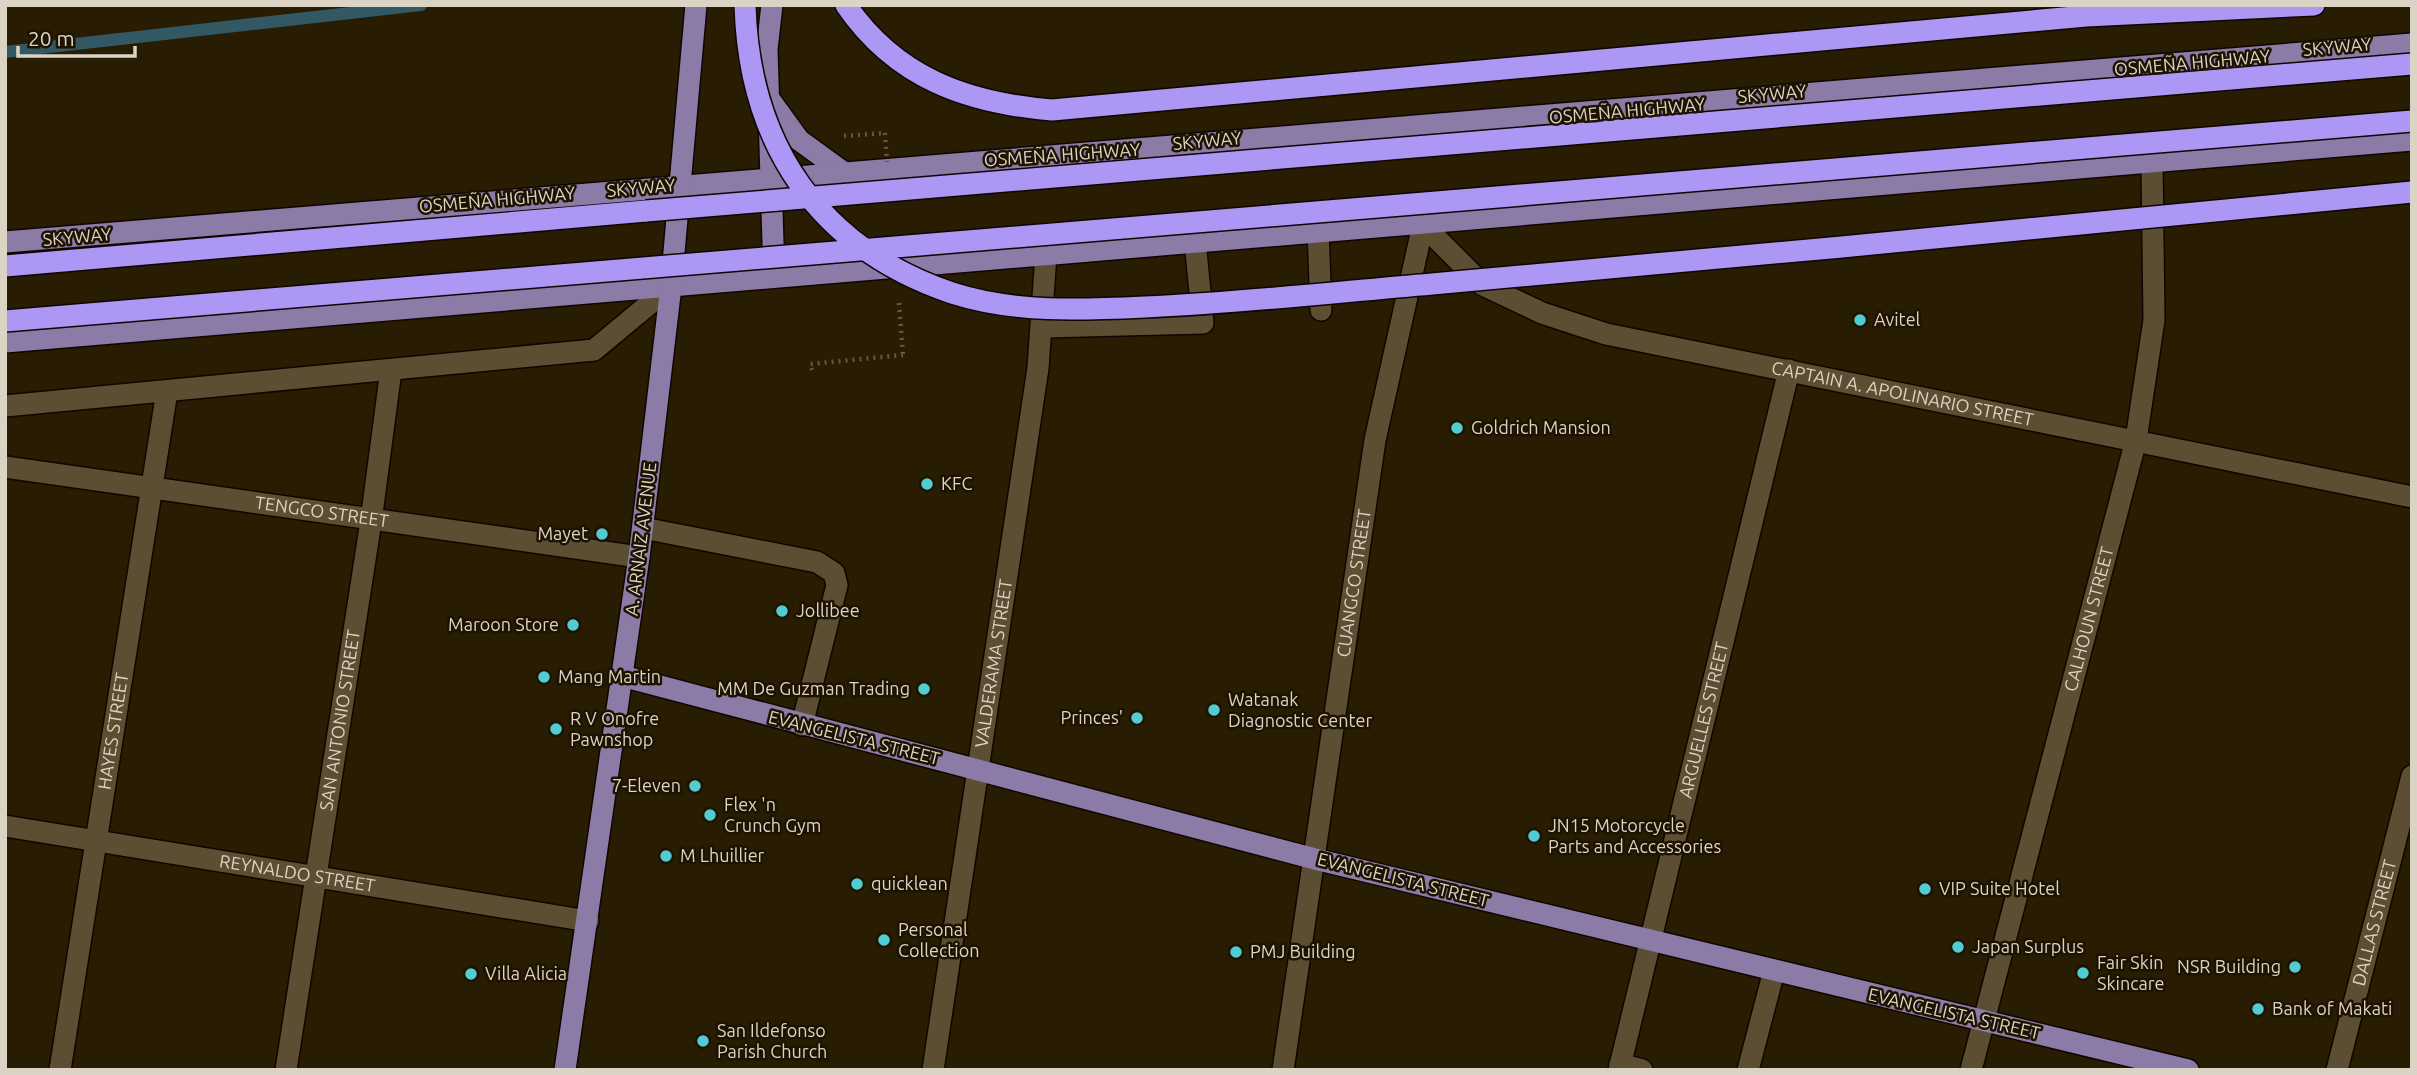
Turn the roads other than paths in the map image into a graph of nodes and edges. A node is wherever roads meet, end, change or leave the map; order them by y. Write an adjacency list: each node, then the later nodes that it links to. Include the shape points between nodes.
1 (696, 5): 14 (main road, A. ARNAIZ AVENUE)
2 (745, 5): 15 (highway, bridge, via 750,63 759,99 808,198 861,247 902,272 957,294 1026,308 1184,306)
3 (772, 5): 8 (main road, via 767,50)
4 (846, 5): 5 (highway, via 881,49 911,70 943,86 1014,107 1052,110 2086,16)
5 (2314, 5)
6 (2412, 44): 12 (main road, OSMEÑA HIGHWAY, via 1356,134)
7 (2412, 64): 21 (highway, SKYWAY, bridge)
8 (769, 99): 12 (main road, via 799,140); 13 (main road)
9 (2412, 121): 25 (highway, bridge)
10 (2412, 140): 11 (main road)
11 (2152, 161): 16 (main road); 32 (street, CALHOUN STREET, via 2154,320)
12 (842, 172): 13 (main road, OSMEÑA HIGHWAY)
13 (771, 179): 14 (main road, OSMEÑA HIGHWAY); 22 (main road)
14 (681, 184): 19 (main road, OSMEÑA HIGHWAY); 23 (main road, A. ARNAIZ AVENUE)
15 (2412, 192)
16 (1423, 225): 17 (main road); 29 (street, CAPTAIN A. APOLINARIO STREET, via 1483,285 1542,313 1606,334); 45 (street, CUANGCO STREET, via 1375,440)
17 (1318, 230): 18 (main road); 24 (street)
18 (1195, 241): 20 (main road); 26 (street, via 1203,323)
19 (5, 242)
20 (1046, 254): 22 (main road); 26 (street, VALDERAMA STREET)
21 (5, 266)
22 (774, 277): 23 (main road)
23 (671, 286): 27 (main road); 28 (street, via 594,350); 37 (main road, A. ARNAIZ AVENUE)
24 (1321, 310)
25 (5, 321)
26 (1043, 327): 41 (street, VALDERAMA STREET)
27 (5, 342)
28 (391, 370): 30 (street); 36 (street, SAN ANTONIO STREET)
29 (1789, 370): 32 (street, CAPTAIN A. APOLINARIO STREET); 48 (street, ARGUELLES STREET)
30 (167, 391): 31 (street); 34 (street, HAYES STREET)
31 (5, 406)
32 (2136, 440): 35 (street, CAPTAIN A. APOLINARIO STREET); 50 (street, CALHOUN STREET)
33 (5, 467): 34 (street, TENGCO STREET)
34 (152, 489): 36 (street, TENGCO STREET); 44 (street, HAYES STREET)
35 (2412, 497)
36 (371, 521): 38 (street, TENGCO STREET); 46 (street, SAN ANTONIO STREET)
37 (643, 528): 38 (main road, A. ARNAIZ AVENUE); 40 (street, via 817,562 834,573 837,585)
38 (639, 557): 39 (main road, A. ARNAIZ AVENUE)
39 (622, 676): 40 (main road, EVANGELISTA STREET); 47 (main road, A. ARNAIZ AVENUE)
40 (802, 725): 41 (main road, EVANGELISTA STREET)
41 (979, 771): 45 (main road, EVANGELISTA STREET); 55 (street, VALDERAMA STREET)
42 (2412, 776): 61 (street, DALLAS STREET)
43 (5, 826): 44 (street, REYNALDO STREET)
44 (99, 841): 46 (street, REYNALDO STREET); 52 (street, HAYES STREET)
45 (1315, 859): 48 (main road, EVANGELISTA STREET); 56 (street, CUANGCO STREET)
46 (316, 876): 47 (street, REYNALDO STREET); 53 (street, SAN ANTONIO STREET)
47 (588, 921): 54 (main road, A. ARNAIZ AVENUE)
48 (1652, 942): 49 (main road, EVANGELISTA STREET); 51 (street, ARGUELLES STREET)
49 (1774, 971): 50 (main road, EVANGELISTA STREET); 58 (street)
50 (1983, 1021): 59 (street, CALHOUN STREET); 60 (main road, EVANGELISTA STREET)
51 (1619, 1067): 57 (street)
52 (60, 1070)
53 (286, 1070)
54 (565, 1070)
55 (933, 1070)
56 (1283, 1070)
57 (1642, 1070)
58 (1748, 1070)
59 (1971, 1070)
60 (2188, 1070)
61 (2337, 1070)

